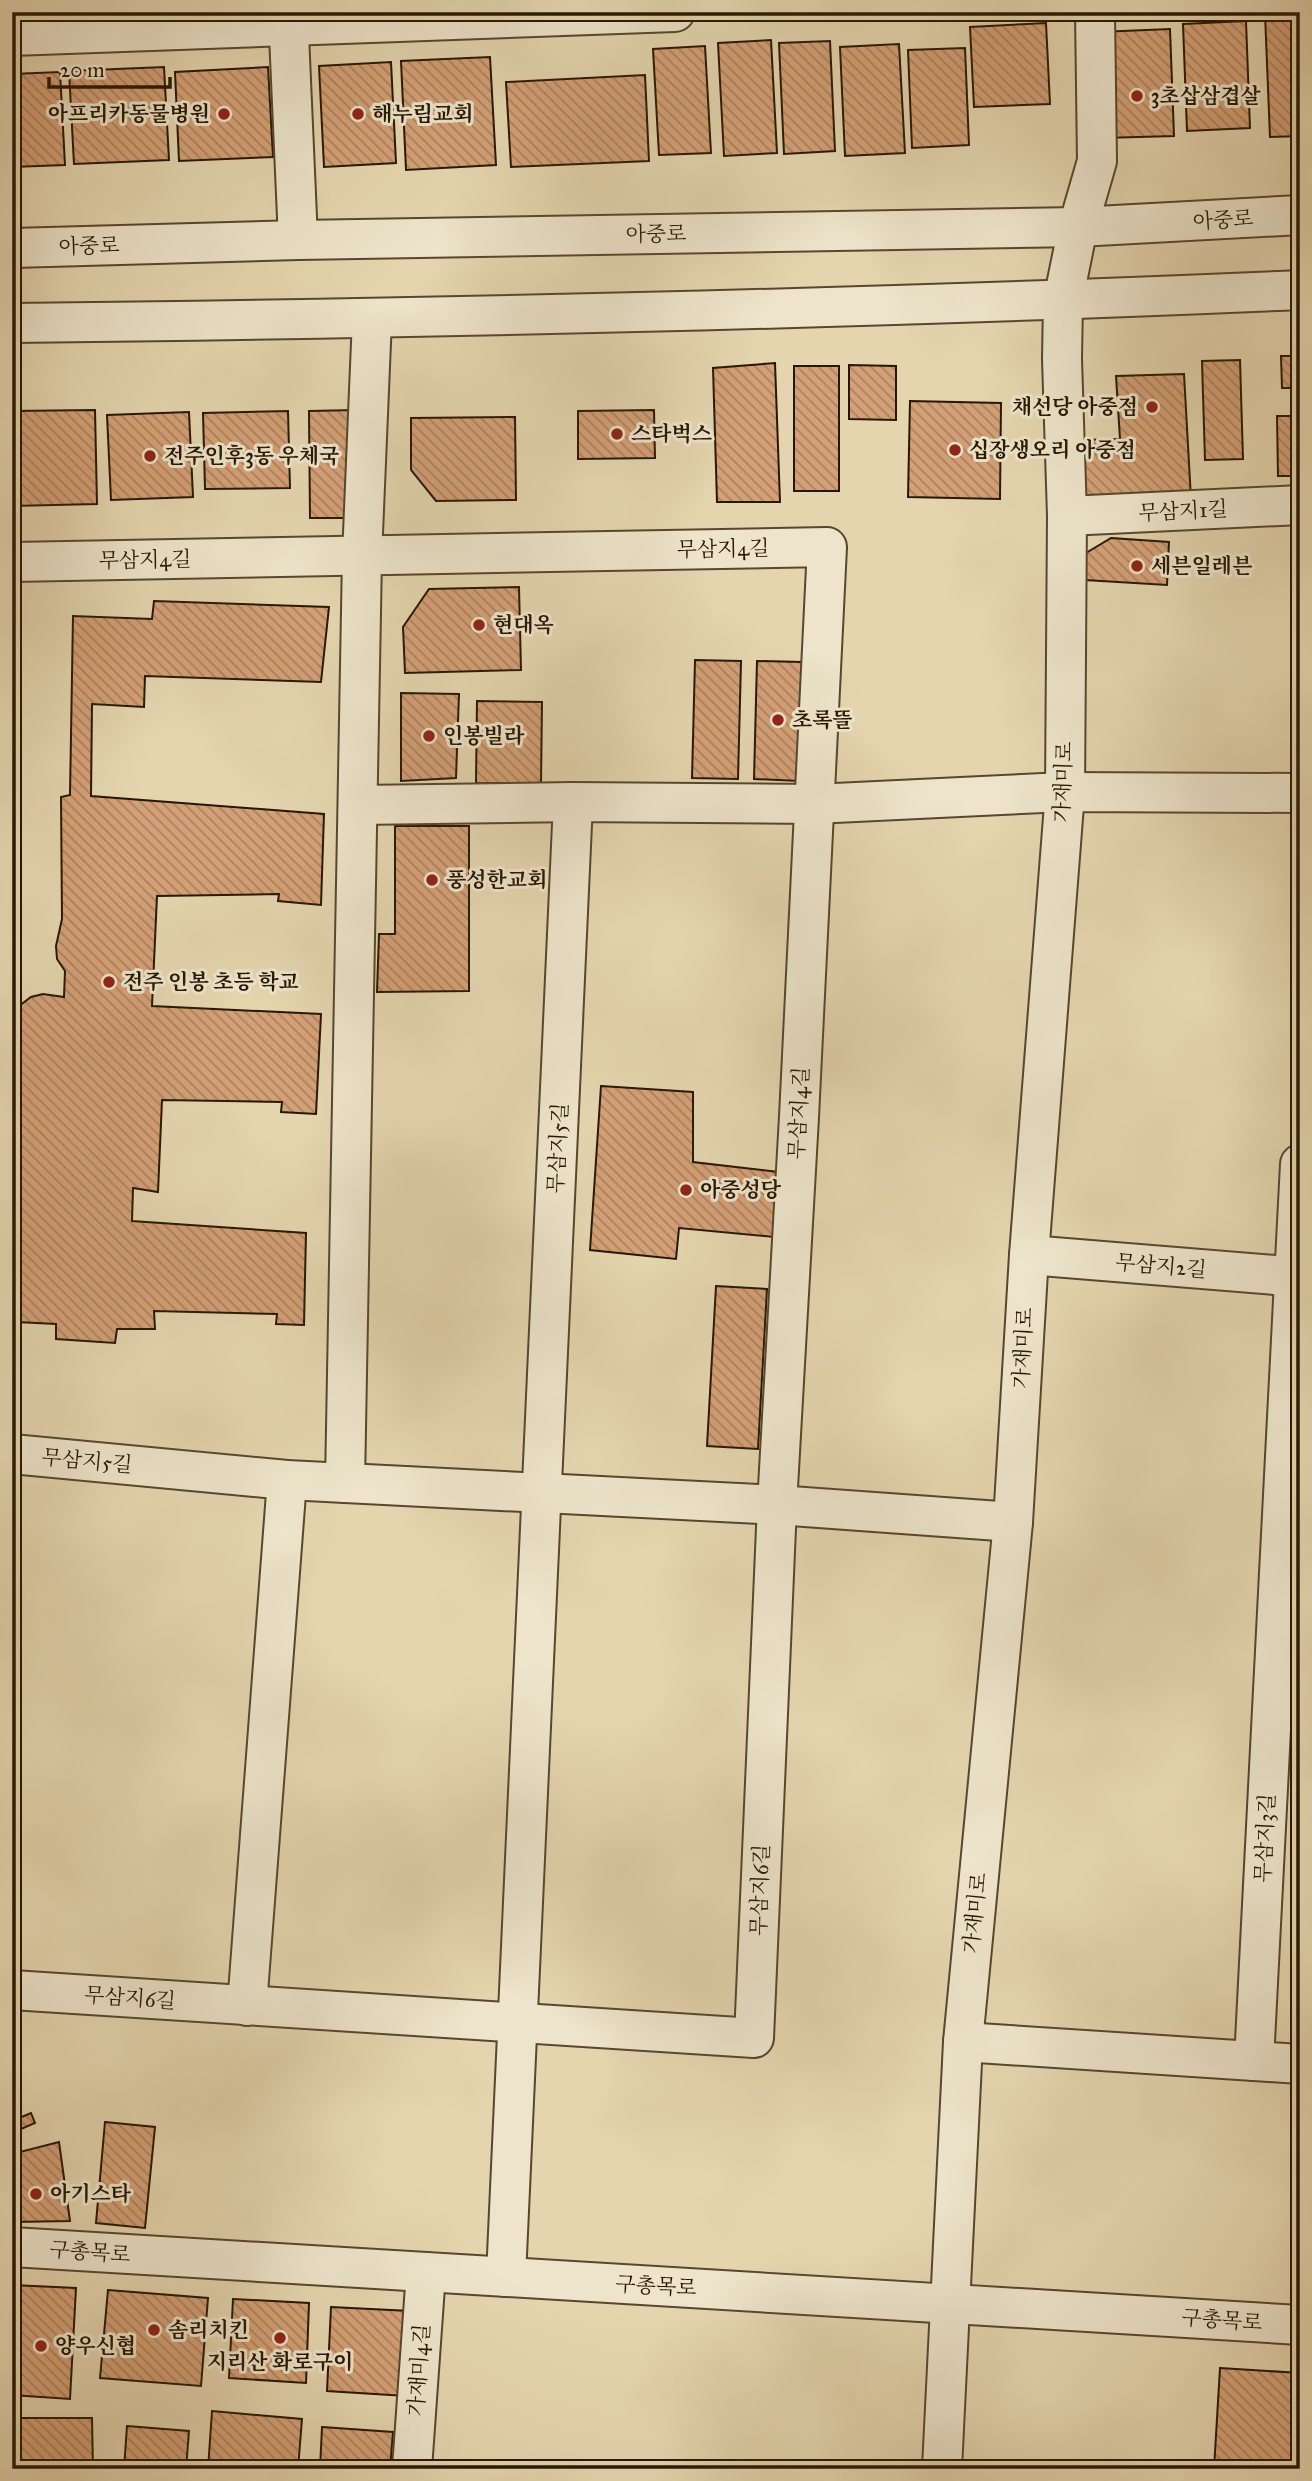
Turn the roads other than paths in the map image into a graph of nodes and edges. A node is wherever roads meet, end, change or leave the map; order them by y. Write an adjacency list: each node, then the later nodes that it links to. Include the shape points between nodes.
1 (675, 12): 3 (street)
2 (1095, 12): 6 (street, 가재미로, via 1097,161)
3 (288, 19): 4 (street); 7 (street)
4 (12, 36)
5 (1300, 215): 6 (street, 아중로)
6 (1078, 227): 7 (street, 아중로); 10 (street, 가재미로)
7 (298, 240): 8 (street, 아중로)
8 (12, 248)
9 (1300, 290): 10 (street)
10 (1063, 301): 11 (street); 14 (street, 가재미로)
11 (372, 319): 12 (street); 15 (street)
12 (12, 323)
13 (1300, 505): 14 (street, 무삼지1길)
14 (1067, 516): 17 (street, 가재미로)
15 (362, 556): 16 (street, 무삼지4길); 20 (street, 무삼지4길, via 827,547); 21 (street)
16 (12, 562)
17 (1065, 792): 18 (street); 20 (street); 23 (street, 가재미로)
18 (1300, 793)
19 (573, 802): 20 (street); 21 (street); 28 (street, 무삼지5길)
20 (814, 804): 29 (street, 무삼지4길)
21 (358, 805): 27 (street)
22 (1300, 1164): 24 (street)
23 (1028, 1255): 24 (street, 무삼지2길); 30 (street, 가재미로)
24 (1297, 1277): 35 (street, 무삼지3길)
25 (12, 1454): 26 (street, 무삼지5길)
26 (286, 1480): 27 (street, 무삼지5길); 32 (street)
27 (345, 1483): 28 (street, 무삼지5길)
28 (542, 1495): 29 (street, 무삼지5길); 33 (street, 무삼지5길)
29 (776, 1506): 30 (street, 무삼지5길); 33 (street, 무삼지6길, via 754,2038)
30 (1013, 1522): 34 (street, 가재미로)
31 (12, 1990): 32 (street, 무삼지6길)
32 (247, 2006): 33 (street, 무삼지6길)
33 (518, 2023): 39 (street)
34 (963, 2042): 35 (street); 40 (street, 가재미로)
35 (1254, 2061): 36 (street)
36 (1300, 2064)
37 (12, 2247): 38 (street, 구총목로)
38 (426, 2272): 39 (street, 구총목로); 42 (street, 가재미4길)
39 (506, 2277): 40 (street, 구총목로)
40 (950, 2304): 41 (street, 구총목로); 43 (street, 가재미로)
41 (1300, 2325)
42 (412, 2469)
43 (942, 2469)

